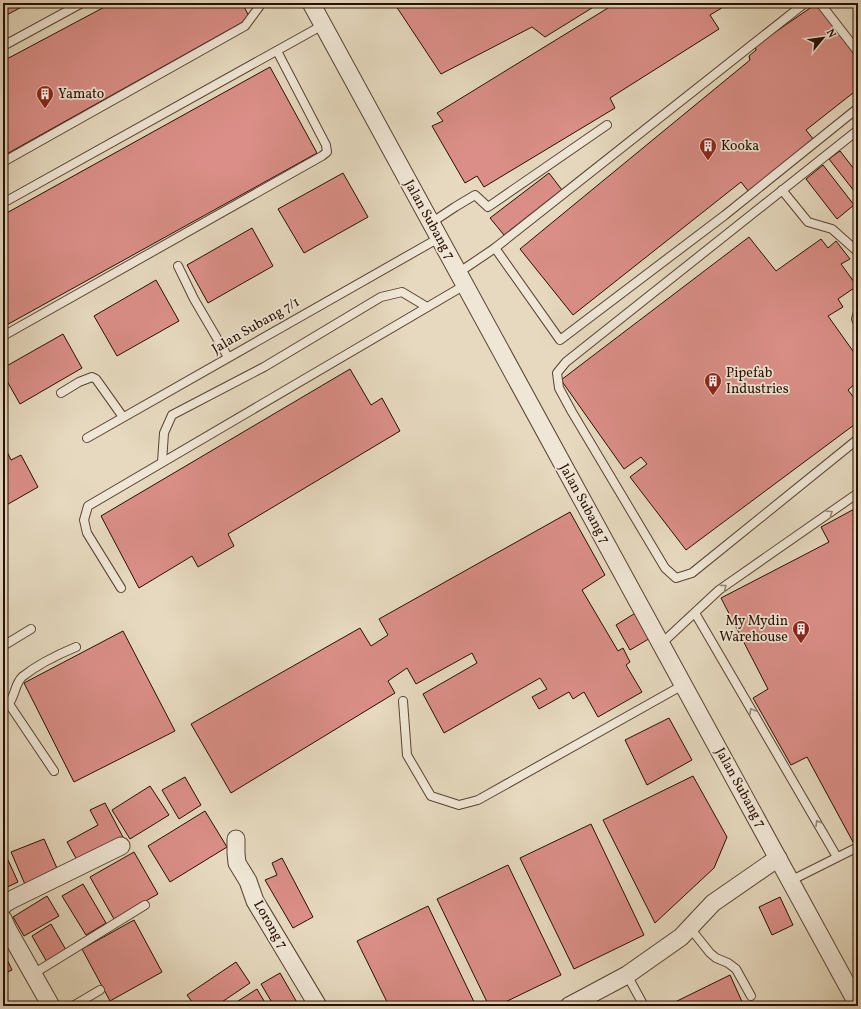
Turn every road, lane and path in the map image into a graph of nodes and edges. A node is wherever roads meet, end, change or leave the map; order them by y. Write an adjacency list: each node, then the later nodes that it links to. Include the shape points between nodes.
1 (82, 3): 7 (lane)
2 (257, 3): 13 (lane, via 259,7 245,26)
3 (311, 3): 6 (street, Jalan Subang 7)
4 (805, 3): 17 (lane)
5 (820, 3): 9 (lane)
6 (323, 25): 8 (lane); 16 (street, Jalan Subang 7)
7 (3, 46)
8 (277, 51): 15 (lane); 24 (lane, via 326,145 327,152)
9 (858, 52)
10 (858, 108): 17 (lane, via 725,215 560,340)
11 (607, 124): 16 (lane, Jalan Subang 7/1, via 488,207 474,195 455,207)
12 (858, 130): 14 (lane)
13 (3, 162)
14 (782, 190): 18 (lane, via 808,222 832,230); 29 (lane, via 566,362 557,373 559,388 665,568 676,578 692,573)
15 (3, 203)
16 (435, 230): 20 (street, Jalan Subang 7); 25 (lane, Jalan Subang 7/1)
17 (495, 248): 20 (lane)
18 (858, 252)
19 (178, 266): 25 (lane)
20 (461, 279): 21 (lane); 35 (street, Jalan Subang 7)
21 (427, 308): 30 (lane); 30 (lane, via 402,292 381,297 264,367 172,415 164,433)
22 (858, 312): 23 (lane)
23 (858, 324)
24 (3, 336)
25 (228, 357): 27 (lane, Jalan Subang 7/1)
26 (61, 392): 27 (lane, via 92,377)
27 (123, 417): 28 (lane, Jalan Subang 7/1)
28 (87, 438)
29 (858, 440)
30 (162, 462): 32 (lane, via 88,506 84,520 87,533)
31 (858, 494): 33 (lane, one-way to 31, via 719,590)
32 (121, 588)
33 (695, 613): 35 (lane); 45 (lane, one-way to 33)
34 (31, 628): 36 (lane)
35 (661, 644): 38 (street, Jalan Subang 7)
36 (3, 646)
37 (76, 647): 40 (lane, via 21,678)
38 (683, 685): 39 (lane, via 478,800 459,805 431,796 406,755); 46 (street, Jalan Subang 7)
39 (403, 701)
40 (6, 706): 41 (lane)
41 (54, 771)
42 (236, 839): 56 (street, Lorong 7, via 237,863 248,882 255,902)
43 (121, 846): 49 (street)
44 (858, 847): 45 (lane)
45 (837, 857): 47 (lane)
46 (778, 858): 47 (street, Jalan Subang 7); 51 (street, via 713,903)
47 (790, 881): 57 (street, Jalan Subang 7)
48 (145, 905): 52 (lane)
49 (3, 906)
50 (5, 927): 52 (street)
51 (690, 928): 53 (street); 55 (lane, via 710,953 736,969)
52 (34, 974): 58 (street)
53 (627, 975): 60 (street); 61 (lane)
54 (100, 990): 59 (lane)
55 (751, 996)
56 (316, 1005)
57 (858, 1005)
58 (52, 1006)
59 (73, 1006)
60 (569, 1006)
61 (644, 1006)

